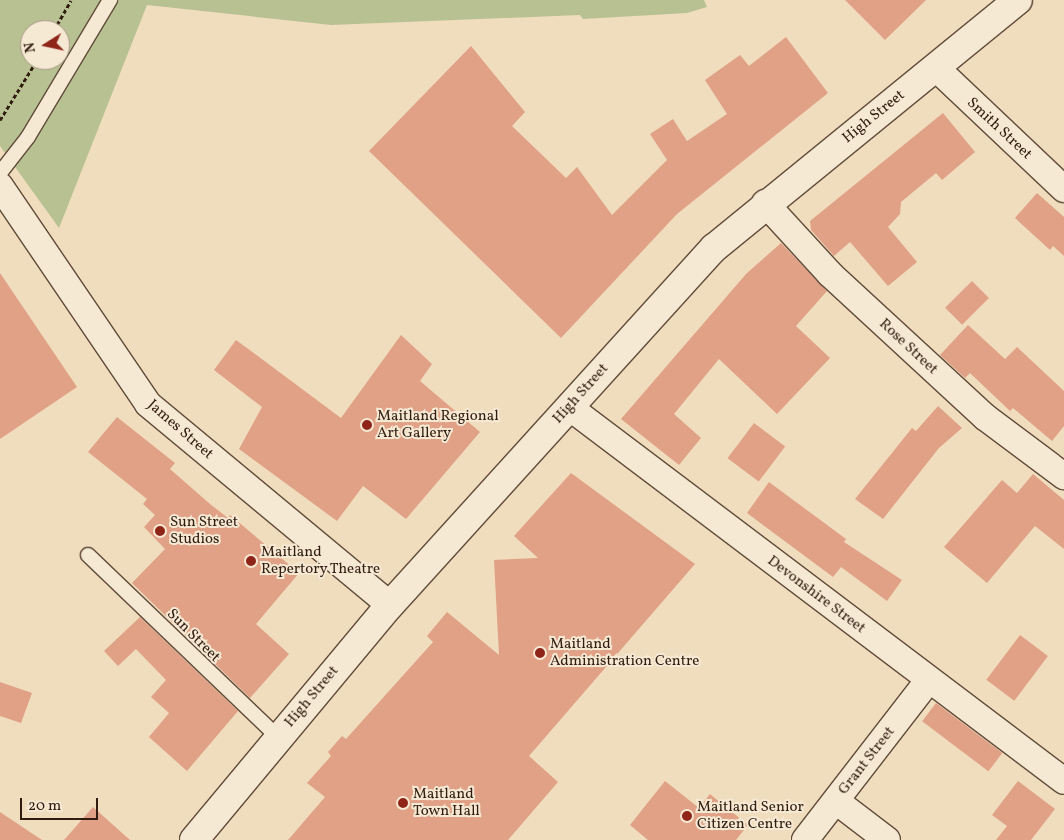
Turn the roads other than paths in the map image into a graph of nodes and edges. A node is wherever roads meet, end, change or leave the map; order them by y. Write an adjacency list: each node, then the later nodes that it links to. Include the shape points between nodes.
1 (110, 0): 4 (lane, via 28,137)
2 (1018, 0): 3 (main road, High Street)
3 (936, 68): 6 (street, Smith Street); 7 (main road, High Street)
4 (0, 173)
5 (0, 186): 11 (street, James Street, via 148,404)
6 (1064, 189)
7 (765, 204): 8 (main road, High Street, via 714,248); 9 (street, Rose Street, via 830,274 985,417)
8 (569, 407): 11 (main road, High Street); 12 (street, Devonshire Street)
9 (1064, 476)
10 (88, 555): 13 (lane, Sun Street)
11 (390, 606): 13 (main road, High Street)
12 (928, 681): 14 (street, Devonshire Street); 15 (street, Grant Street)
13 (278, 737): 16 (main road, High Street)
14 (1064, 781)
15 (836, 801): 17 (street, Grant Street); 18 (street)
16 (194, 840)
17 (806, 840)
18 (886, 840)

